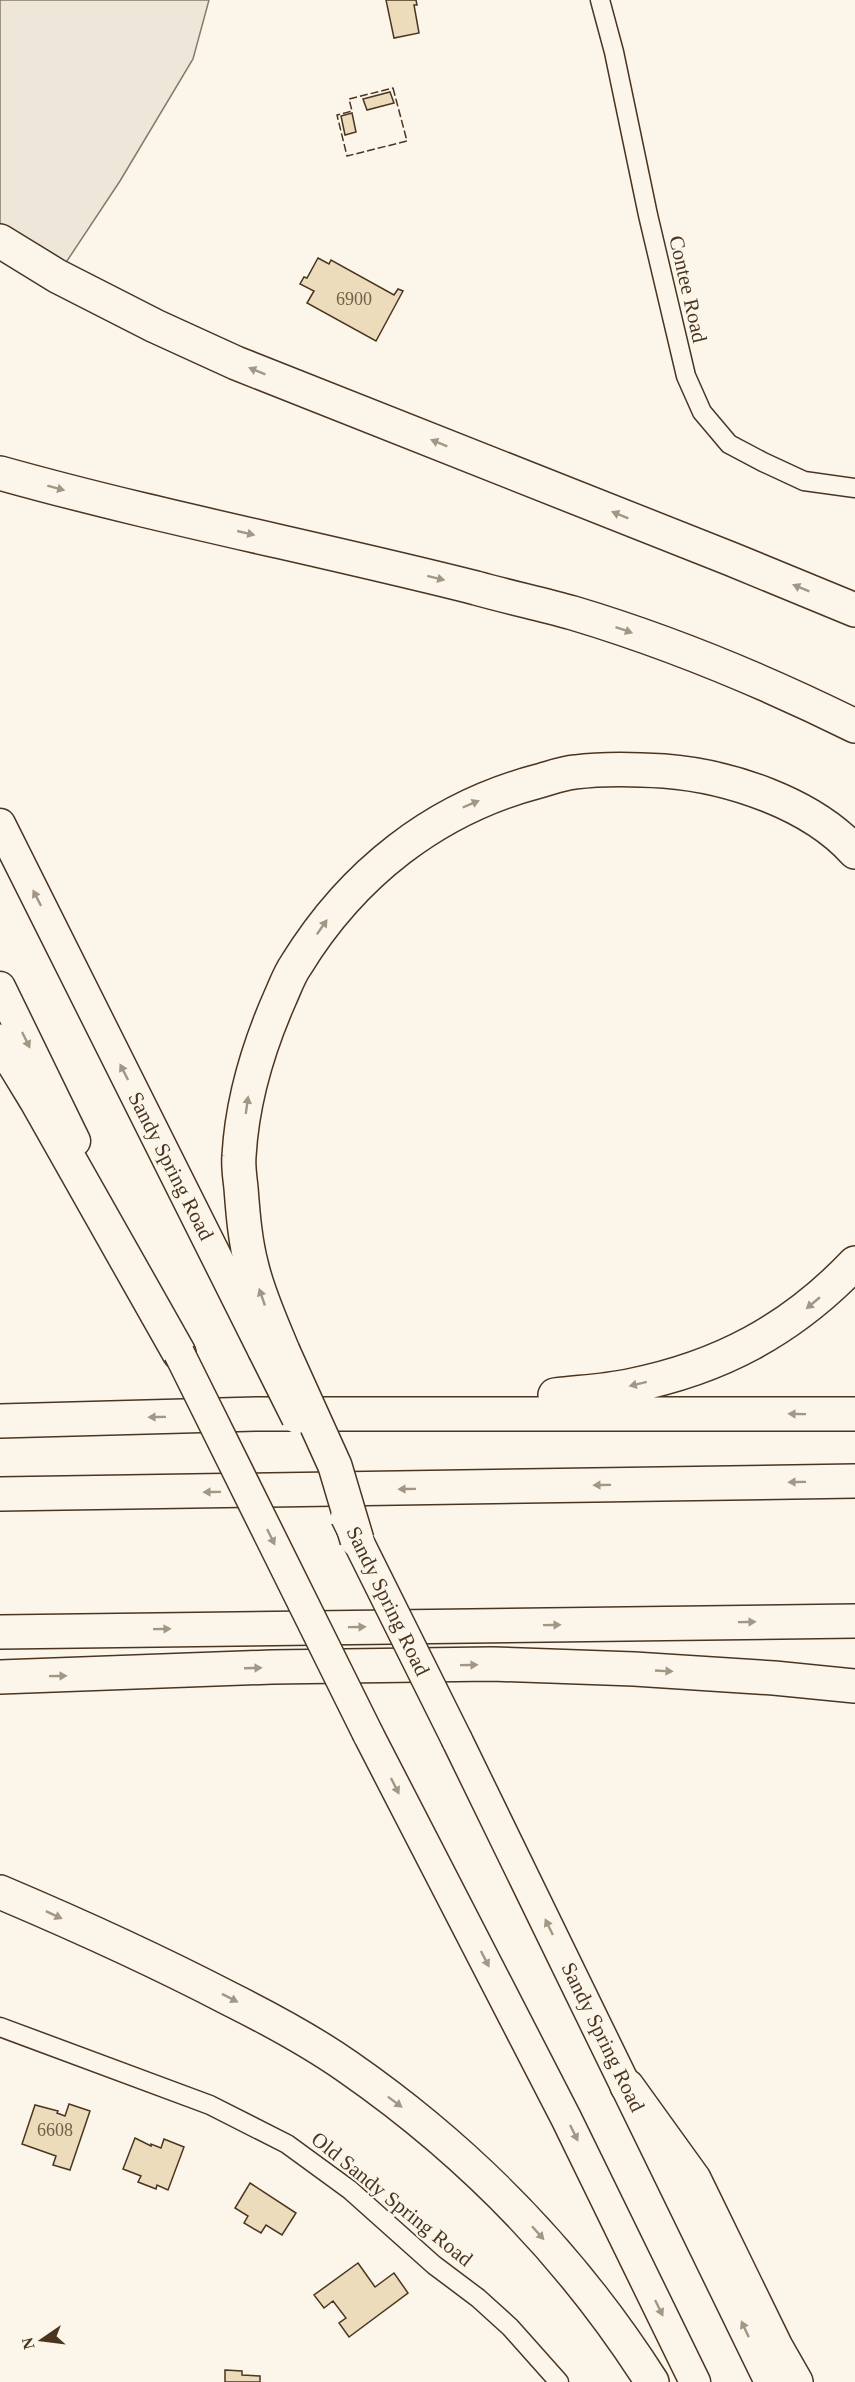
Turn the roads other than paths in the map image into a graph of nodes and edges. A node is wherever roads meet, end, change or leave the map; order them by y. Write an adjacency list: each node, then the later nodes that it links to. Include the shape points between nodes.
1 (600, 0): 4 (street, Contee Road, via 686,376 702,412 729,444 763,462 804,481)
2 (0, 241): 5 (highway, one-way to 2, via 236,363 67,281)
3 (0, 473): 6 (highway, one-way to 6, via 573,613 687,652)
4 (855, 488)
5 (855, 610)
6 (855, 726)
7 (0, 824): 12 (main road, Sandy Spring Road, one-way to 7)
8 (855, 852): 12 (highway, one-way to 8, via 243,1219 239,1158 249,1090 264,1033 295,967 333,912 370,873 415,837 464,807 514,787 572,772 622,768 686,773 742,785 796,809 842,837)
9 (0, 987): 13 (main road, one-way to 13)
10 (0, 1041): 13 (highway)
11 (855, 1263): 14 (highway, one-way to 14, via 790,1321 750,1346 689,1372 627,1387 545,1396)
12 (273, 1351): 19 (highway, bridge, via 335,1466)
13 (179, 1353): 29 (main road, one-way to 29, bridge, via 368,1734 566,2118)
14 (257, 1414): 15 (highway, one-way to 14); 16 (highway, one-way to 16)
15 (855, 1414)
16 (0, 1419)
17 (855, 1481): 18 (highway, one-way to 18)
18 (0, 1494)
19 (357, 1540): 26 (main road, Sandy Spring Road, one-way to 19, bridge)
20 (855, 1621): 21 (highway, one-way to 20)
21 (0, 1632)
22 (0, 1677): 23 (highway, one-way to 23, via 492,1664 646,1670)
23 (855, 1686)
24 (0, 1892): 28 (highway, one-way to 28, via 186,1975 348,2066 463,2158 526,2219 576,2276)
25 (0, 2027): 27 (street, Old Sandy Spring Road, via 210,2105 287,2144 350,2190 434,2265 478,2298)
26 (627, 2086): 30 (main road, Sandy Spring Road, one-way to 26); 31 (highway, via 694,2179)
27 (560, 2382)
28 (652, 2382)
29 (695, 2382)
30 (770, 2382)
31 (796, 2382)

